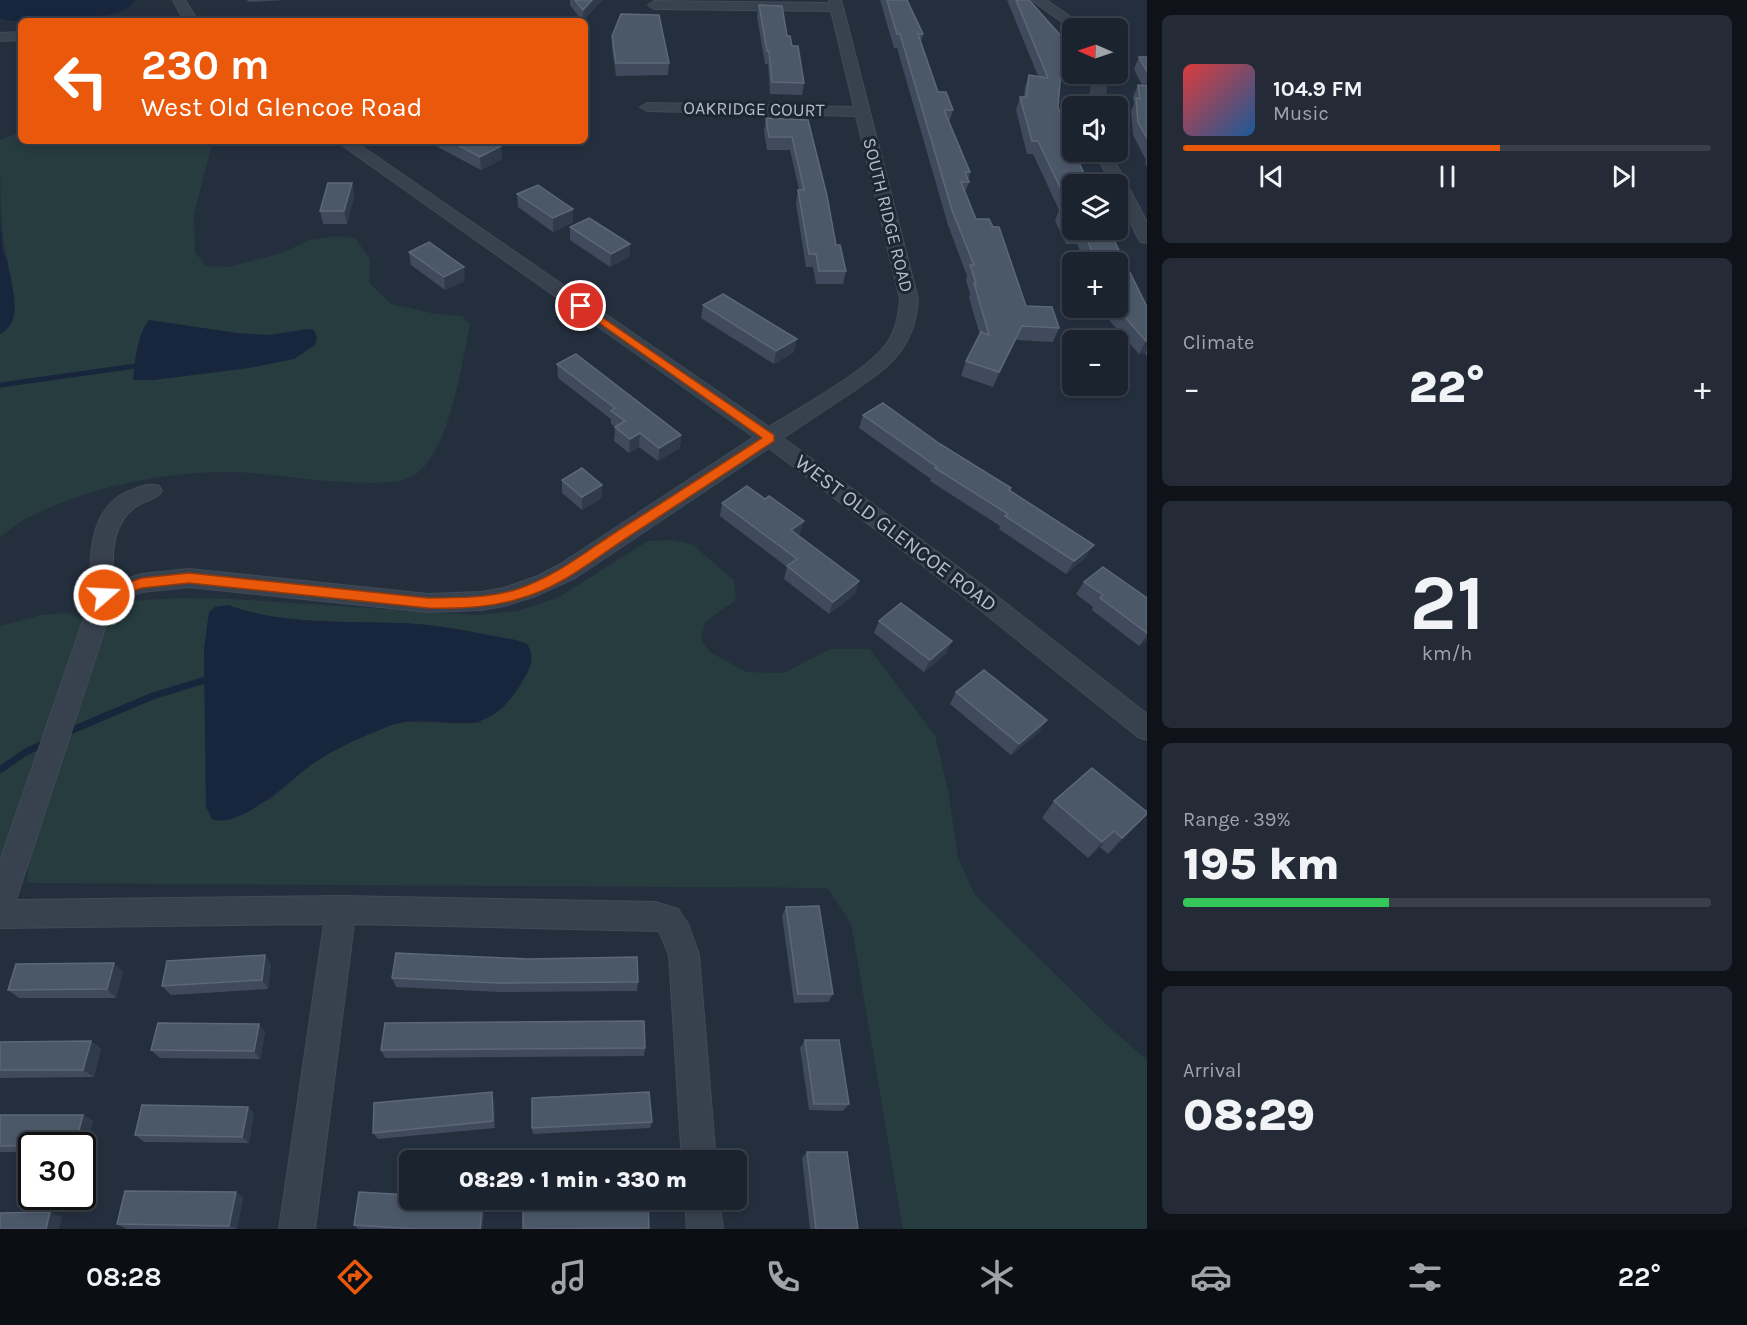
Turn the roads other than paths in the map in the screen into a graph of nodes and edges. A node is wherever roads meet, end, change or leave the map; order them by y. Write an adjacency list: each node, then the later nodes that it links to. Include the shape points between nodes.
1 (179, 0): 5 (street)
2 (1037, 0): 6 (street)
3 (654, 4): 4 (street)
4 (836, 4): 10 (street, SOUTH RIDGE ROAD)
5 (189, 18)
6 (1065, 18)
7 (18, 36): 8 (street)
8 (0, 38)
9 (647, 107): 10 (street, OAKRIDGE COURT)
10 (862, 112): 14 (street, SOUTH RIDGE ROAD, via 909,299 903,335 884,360)
11 (348, 144): 14 (street, WEST OLD GLENCOE ROAD)
12 (1107, 162): 13 (street)
13 (1147, 238)
14 (770, 438): 16 (street, SOUTH RIDGE ROAD, via 578,567 516,595 464,604 428,603 189,578 142,583); 17 (street, WEST OLD GLENCOE ROAD, via 981,597)
15 (151, 491): 16 (street, via 125,501 111,517 101,556)
16 (104, 595): 18 (street)
17 (1147, 729)
18 (0, 903)
19 (341, 910): 20 (street); 21 (street, via 668,919 684,955); 23 (street)
20 (0, 914)
21 (698, 1150)
22 (703, 1210): 24 (street)
23 (297, 1229)
24 (705, 1229)

